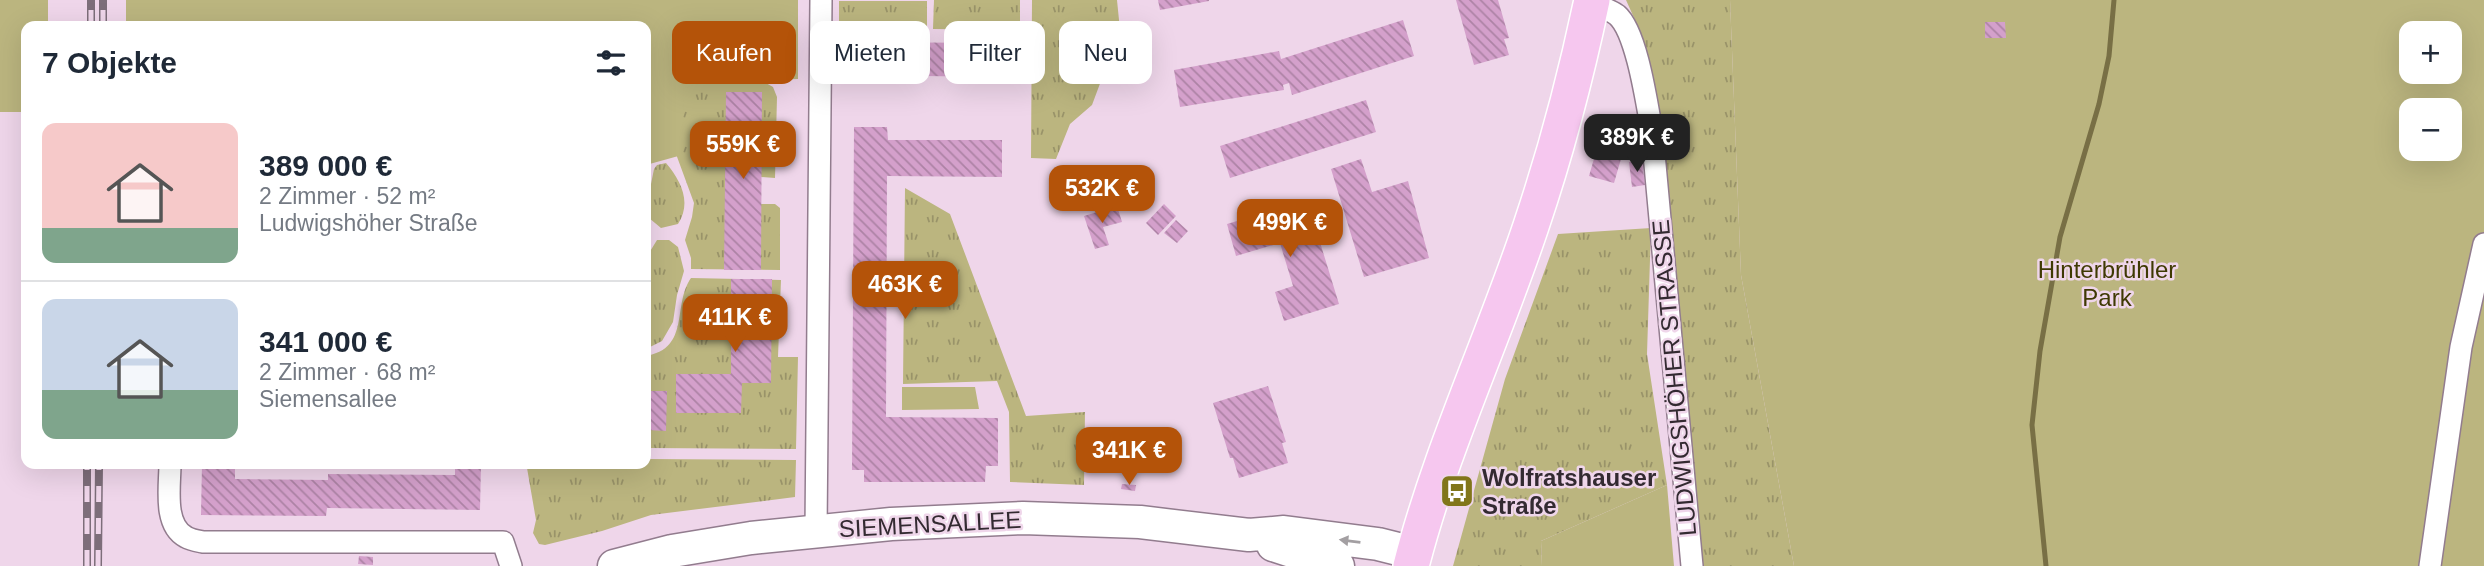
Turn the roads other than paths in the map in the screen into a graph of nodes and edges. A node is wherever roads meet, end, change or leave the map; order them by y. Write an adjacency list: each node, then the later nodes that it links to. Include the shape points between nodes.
1 (821, 0): 5 (street)
2 (1591, 2): 7 (main road, via 1532,225 1431,497); 11 (street, LUDWIGSHÖHER STRASSE, via 1619,16 1629,33 1652,132)
3 (2484, 244): 12 (street, via 2461,347)
4 (170, 469): 8 (street, via 172,521 184,537 203,542 503,542)
5 (816, 531): 6 (main road, SIEMENSALLEE, via 1023,518 1140,522); 9 (main road, SIEMENSALLEE, via 672,551)
6 (1249, 535): 7 (main road, SIEMENSALLEE, one-way to 6, via 1378,544 1284,532); 10 (main road, SIEMENSALLEE)
7 (1413, 560)
8 (511, 566)
9 (614, 566)
10 (1338, 566)
11 (1692, 566)
12 (2430, 566)

